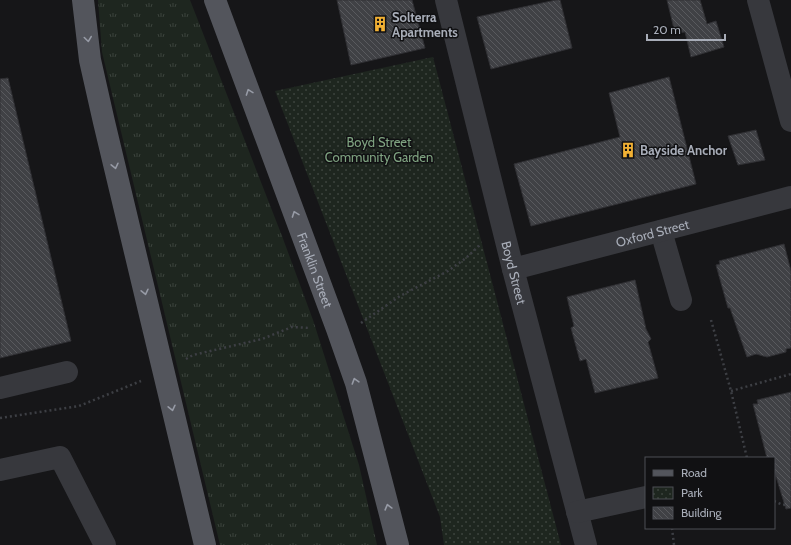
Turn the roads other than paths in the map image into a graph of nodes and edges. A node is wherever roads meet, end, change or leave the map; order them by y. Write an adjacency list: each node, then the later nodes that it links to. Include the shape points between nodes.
1 (83, 0): 16 (main road, one-way to 16, via 90,60)
2 (215, 0): 17 (main road, Franklin Street, one-way to 2, via 356,383)
3 (446, 0): 8 (street, Boyd Street)
4 (758, 0): 5 (street)
5 (791, 121)
6 (791, 196): 7 (street, Oxford Street)
7 (660, 230): 8 (street, Oxford Street); 9 (street)
8 (513, 269): 14 (street, Boyd Street)
9 (680, 300)
10 (68, 372): 11 (street)
11 (0, 388)
12 (0, 470): 15 (street, via 60,457)
13 (645, 497): 14 (street)
14 (577, 512): 18 (street, Boyd Street)
15 (105, 545)
16 (205, 545)
17 (398, 545)
18 (586, 545)

